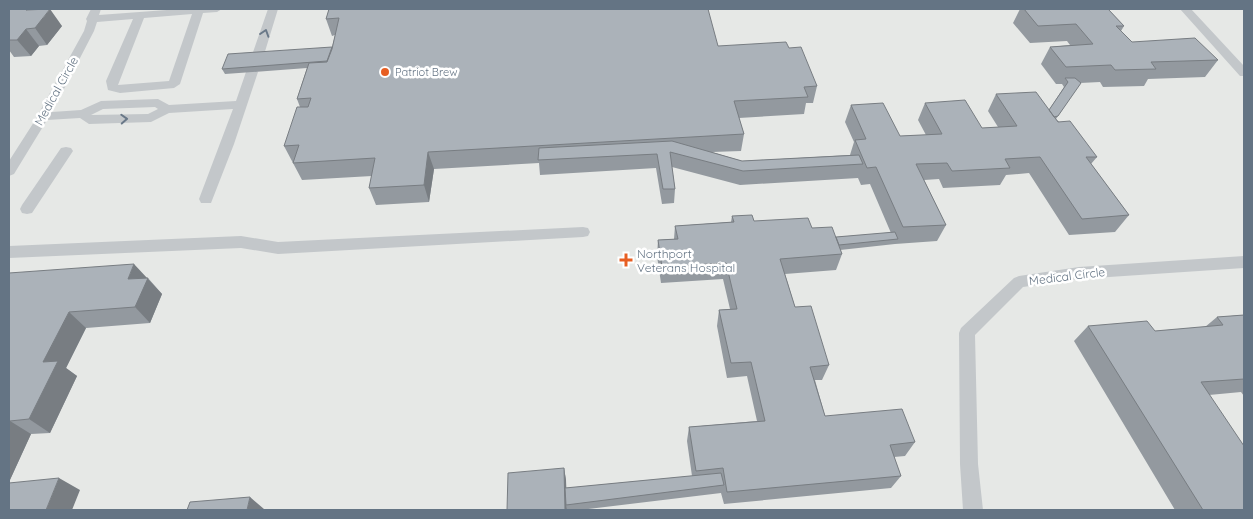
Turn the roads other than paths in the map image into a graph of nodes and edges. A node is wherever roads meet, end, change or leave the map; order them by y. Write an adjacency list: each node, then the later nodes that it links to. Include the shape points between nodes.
1 (217, 9): 4 (lane)
2 (273, 9): 7 (lane, one-way to 2)
3 (1185, 9): 8 (lane)
4 (200, 10): 6 (lane); 6 (lane, via 174,84 112,87)
5 (94, 14): 6 (lane); 11 (lane, Medical Circle)
6 (140, 15)
7 (257, 58)
8 (1243, 70)
9 (252, 72): 10 (lane)
10 (241, 105): 11 (lane, via 166,109 152,118 89,120 83,114); 14 (lane)
11 (43, 116): 13 (lane, Medical Circle)
12 (66, 151): 15 (lane)
13 (9, 171)
14 (206, 199)
15 (27, 209)
16 (583, 232): 17 (lane, via 278,248 241,242)
17 (9, 252)
18 (1244, 262): 19 (lane, Medical Circle, via 1079,273 1019,282 1006,292 967,333)
19 (973, 510)

